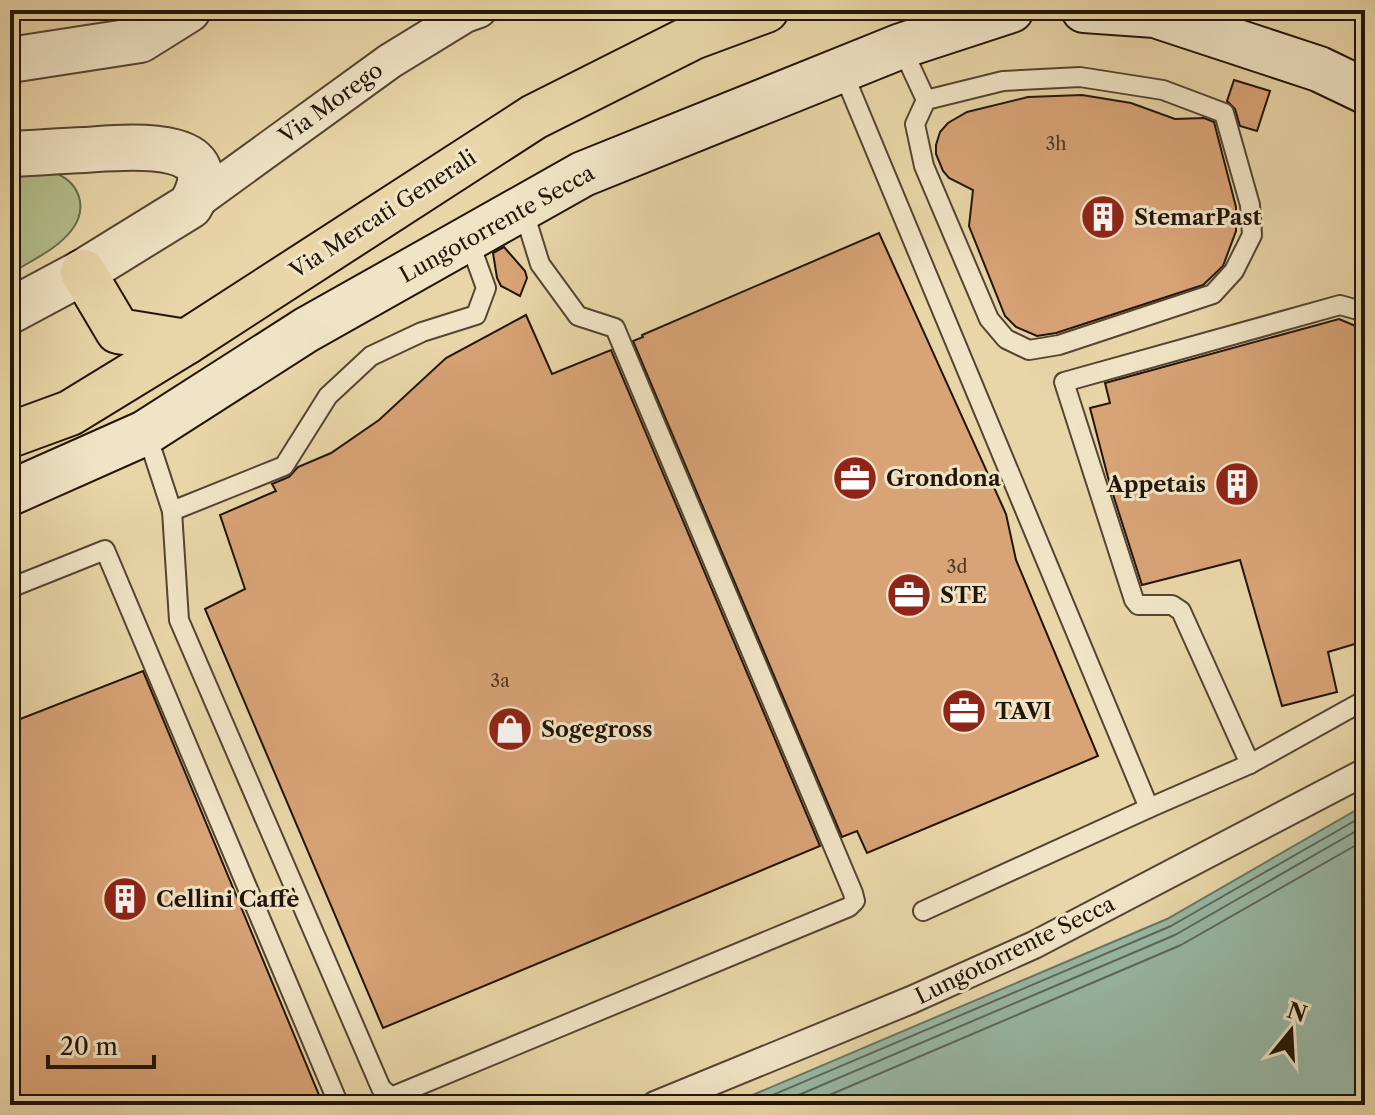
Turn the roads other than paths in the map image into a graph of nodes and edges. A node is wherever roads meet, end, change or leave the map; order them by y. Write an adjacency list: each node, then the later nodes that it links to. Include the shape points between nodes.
1 (479, 10): 12 (street, Via Morego, via 390,61)
2 (766, 10): 19 (main road, Via Mercati Generali, via 693,37 534,117)
3 (1011, 10): 6 (main road, Lungotorrente Secca)
4 (1084, 10): 9 (main road, via 1155,15 1319,69)
5 (180, 13): 7 (main road, via 140,40)
6 (901, 46): 8 (main road, Lungotorrente Secca); 10 (lane)
7 (10, 60)
8 (842, 70): 23 (main road, Lungotorrente Secca, via 583,174 306,330 145,433); 29 (lane)
9 (1365, 91)
10 (926, 100): 10 (lane, via 915,124 924,166 989,319 1006,339 1029,350 1213,294 1234,271 1252,235 1250,205 1224,113 1163,90 1080,77 1003,81)
11 (10, 154): 12 (main road, via 161,147 197,168 199,191)
12 (190, 206): 15 (main road, Via Morego)
13 (527, 222): 24 (lane, via 540,264 578,316 615,328 853,893 855,901 849,907 391,1097 381,1088 179,620)
14 (473, 252): 24 (lane, via 486,288 476,315 371,356 328,396 284,466)
15 (83, 272): 16 (main road, Via Morego); 18 (main road)
16 (10, 311)
17 (1365, 312): 27 (lane, via 1340,305 1064,382 1134,600 1181,611)
18 (118, 331): 19 (main road); 20 (main road)
19 (186, 342): 20 (main road, Via Mercati Generali)
20 (82, 405): 21 (main road, Via Mercati Generali)
21 (10, 435)
22 (153, 453): 24 (lane)
23 (10, 493)
24 (172, 511)
25 (10, 588): 31 (lane, via 105,550)
26 (1365, 700): 27 (lane)
27 (1250, 764): 29 (lane)
28 (1365, 772): 32 (street, Lungotorrente Secca, via 1034,945)
29 (1149, 808): 30 (lane)
30 (923, 911)
31 (339, 1105)
32 (655, 1105)

